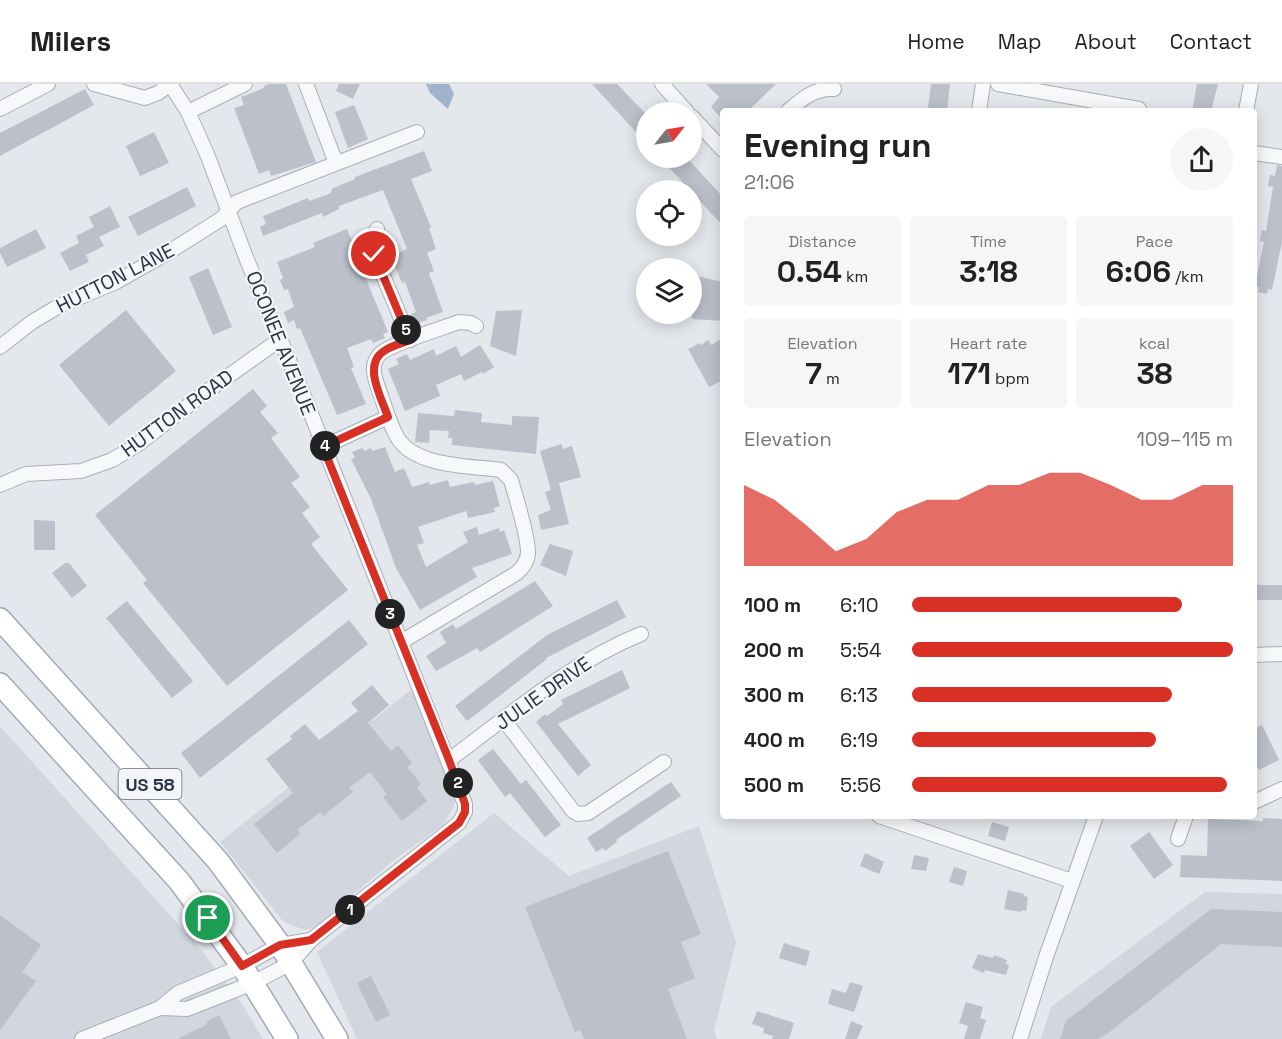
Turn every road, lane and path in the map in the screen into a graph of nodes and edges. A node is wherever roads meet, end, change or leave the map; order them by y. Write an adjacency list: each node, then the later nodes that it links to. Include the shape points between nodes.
1 (48, 84): 17 (street)
2 (94, 84): 3 (street, OCONEE AVENUE, via 145,98)
3 (170, 84): 18 (street, OCONEE AVENUE)
4 (245, 84): 18 (street)
5 (317, 84): 11 (street)
6 (662, 84): 12 (street)
7 (983, 84): 14 (street)
8 (998, 84): 15 (street)
9 (1251, 84): 16 (street)
10 (834, 89): 13 (street, via 817,90)
11 (308, 91): 24 (street)
12 (678, 102)
13 (792, 108)
14 (979, 108)
15 (1132, 108)
16 (1247, 108)
17 (0, 109)
18 (188, 112): 25 (street, OCONEE AVENUE)
19 (702, 128): 21 (street)
20 (417, 132): 24 (street, HUTTON LANE)
21 (720, 147)
22 (1257, 153): 23 (street)
23 (1282, 157)
24 (336, 163): 25 (street, HUTTON LANE, via 255,194)
25 (229, 210): 28 (street, OCONEE AVENUE); 30 (street, HUTTON LANE, via 169,252 116,282 59,306)
26 (376, 229): 29 (street, via 372,240 374,254)
27 (476, 326): 29 (street, via 459,322)
28 (279, 340): 32 (street, OCONEE AVENUE); 33 (street, HUTTON ROAD, via 112,460 81,471 26,474)
29 (410, 340): 31 (street, via 384,350 375,361 374,374)
30 (0, 347)
31 (388, 417): 32 (street); 36 (street, via 399,440 417,456 507,474 528,552 517,573)
32 (323, 447): 36 (street, OCONEE AVENUE)
33 (0, 485)
34 (0, 619): 51 (main road, US 58, via 195,835)
35 (641, 634): 40 (street, JULIE DRIVE, via 551,683)
36 (401, 642): 41 (street, OCONEE AVENUE)
37 (1282, 654): 38 (street)
38 (1257, 655)
39 (0, 684): 52 (main road, US 58, via 179,881)
40 (504, 720): 41 (street, JULIE DRIVE); 42 (street, via 579,814 588,813)
41 (449, 760): 50 (street, OCONEE AVENUE, via 464,800 465,812 459,823)
42 (664, 762)
43 (1282, 789): 44 (street)
44 (1257, 801)
45 (888, 819): 49 (street)
46 (1095, 819): 49 (street)
47 (1184, 819): 48 (street)
48 (1178, 839)
49 (1072, 881): 57 (street)
50 (311, 940): 51 (street); 51 (street)
51 (286, 954): 52 (street); 52 (street); 56 (main road, US 58)
52 (247, 974): 53 (street, via 178,993); 53 (street, via 187,1009); 55 (main road, US 58)
53 (160, 1008): 54 (street)
54 (82, 1039)
55 (287, 1039)
56 (337, 1039)
57 (1020, 1039)

